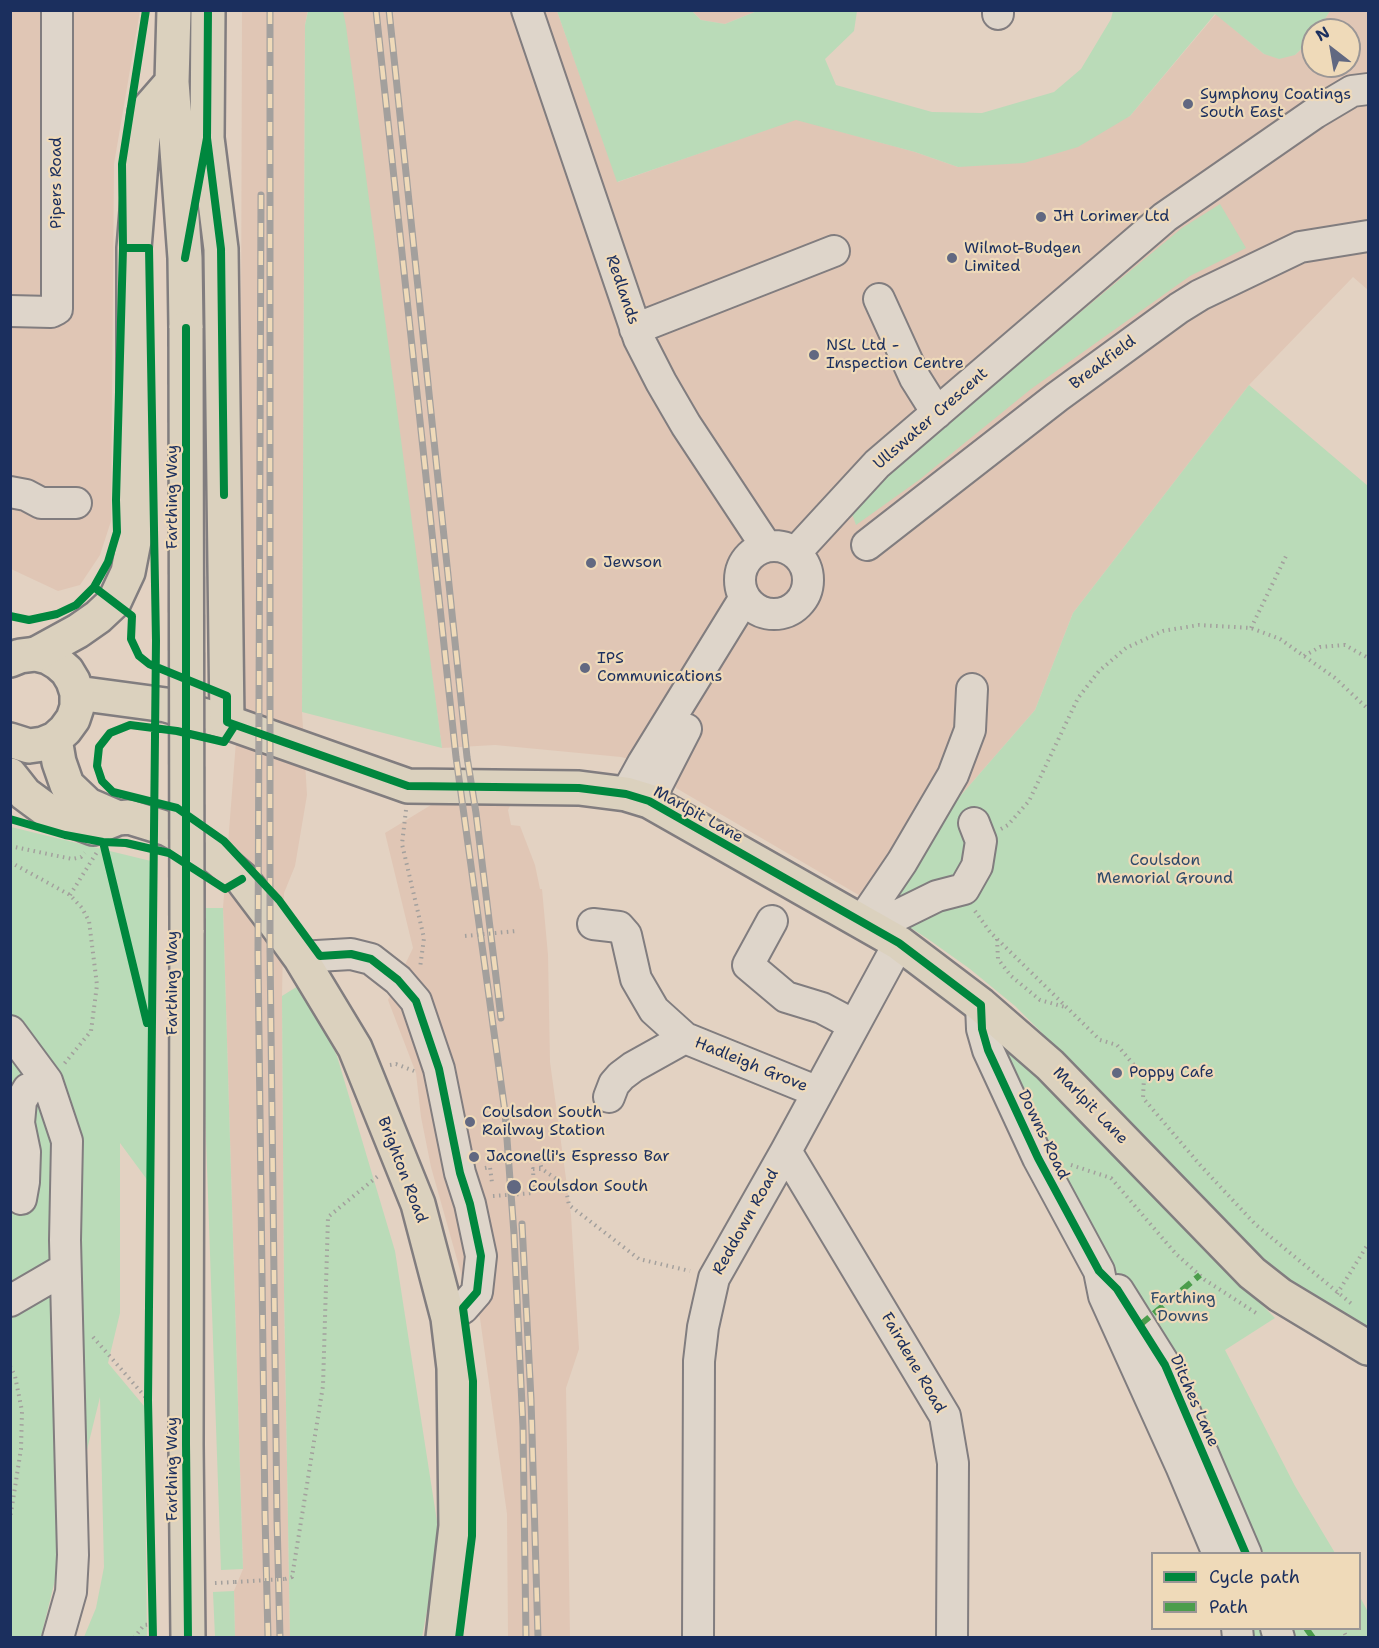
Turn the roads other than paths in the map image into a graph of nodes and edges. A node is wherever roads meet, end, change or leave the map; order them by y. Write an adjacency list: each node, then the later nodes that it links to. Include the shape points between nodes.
1 (57, 10): 12 (street, Pipers Road, via 57,309)
2 (174, 10): 5 (main road, Farthing Way)
3 (208, 10): 7 (main road, Farthing Way)
4 (527, 10): 13 (street, Redlands)
5 (172, 82): 10 (main road, Farthing Way); 21 (main road, via 145,112 134,248 134,541 128,572 114,602 98,617 78,631)
6 (1368, 89): 14 (street, Ullswater Crescent, via 1352,91 1316,113 1165,217)
7 (207, 138): 10 (main road, Farthing Way); 24 (main road, via 221,249)
8 (1368, 236): 17 (street, Breakfield, via 1300,247 1200,295 1066,391)
9 (834, 251): 13 (street)
10 (185, 258): 53 (main road, Farthing Way, bridge)
11 (879, 299): 14 (street, via 915,378)
12 (10, 311)
13 (635, 328): 18 (street, Redlands, via 686,425)
14 (937, 413): 19 (street, Ullswater Crescent, via 877,464)
15 (10, 492): 16 (street, via 41,503)
16 (76, 503)
17 (867, 545)
18 (766, 546): 19 (street); 20 (street, via 756,550 741,567 740,589)
19 (795, 553): 20 (street, via 807,572 806,593 800,603 792,610 770,615)
20 (752, 606): 28 (street, via 723,666 658,780)
21 (19, 655): 23 (main road, via 53,660 67,671)
22 (972, 689): 33 (street, Reddown Road, via 970,730 953,775 902,862)
23 (77, 693): 24 (main road, Marlpit Lane, via 166,705); 25 (main road, via 73,719)
24 (227, 722): 28 (main road, Marlpit Lane, via 408,786 579,788)
25 (55, 739): 26 (main road, via 29,746); 29 (main road, Brighton Road, via 67,785 88,805)
26 (10, 740)
27 (10, 775): 29 (main road, Brighton Road, via 25,794 48,811 93,828)
28 (638, 798): 33 (main road, Marlpit Lane)
29 (118, 818): 34 (main road, Brighton Road, via 168,829 211,853 242,879)
30 (978, 832): 33 (street, via 977,866 964,889 936,896)
31 (772, 921): 36 (street, via 748,965 786,997 822,1008)
32 (593, 924): 38 (street, Hadleigh Grove, via 619,927 626,934 636,980 654,1010)
33 (878, 930): 35 (main road, Marlpit Lane); 36 (street, Reddown Road)
34 (310, 956): 48 (main road, Brighton Road, via 355,1048 418,1204); 48 (street, via 351,954 371,959 398,980 416,1001 439,1069 481,1256 477,1292)
35 (981, 1005): 46 (street, Downs Road, via 988,1050 1038,1158); 49 (main road, Marlpit Lane, via 1050,1065 1252,1273 1280,1295)
36 (854, 1025): 40 (street, Reddown Road)
37 (10, 1031): 39 (street)
38 (685, 1038): 40 (street, Hadleigh Grove); 41 (street, Hadleigh Grove, via 621,1076)
39 (36, 1083): 42 (street, via 21,1101); 45 (street, via 67,1141)
40 (818, 1092): 43 (street, Reddown Road)
41 (609, 1097)
42 (15, 1124): 44 (street, via 26,1152)
43 (786, 1151): 55 (street, Reddown Road, via 714,1278 703,1327 699,1361); 56 (street, Fairdene Road, via 945,1416 953,1463)
44 (21, 1199)
45 (65, 1269): 47 (street); 52 (street, via 73,1556 70,1593)
46 (1099, 1271): 50 (street, Downs Road, via 1104,1296); 51 (street, Ditches Lane, via 1118,1289 1165,1365)
47 (10, 1301)
48 (455, 1313): 54 (main road, Brighton Road, via 456,1526)
49 (1368, 1348)
50 (1217, 1552)
51 (1245, 1552)
52 (58, 1638)
53 (188, 1638)
54 (443, 1638)
55 (698, 1638)
56 (952, 1638)

